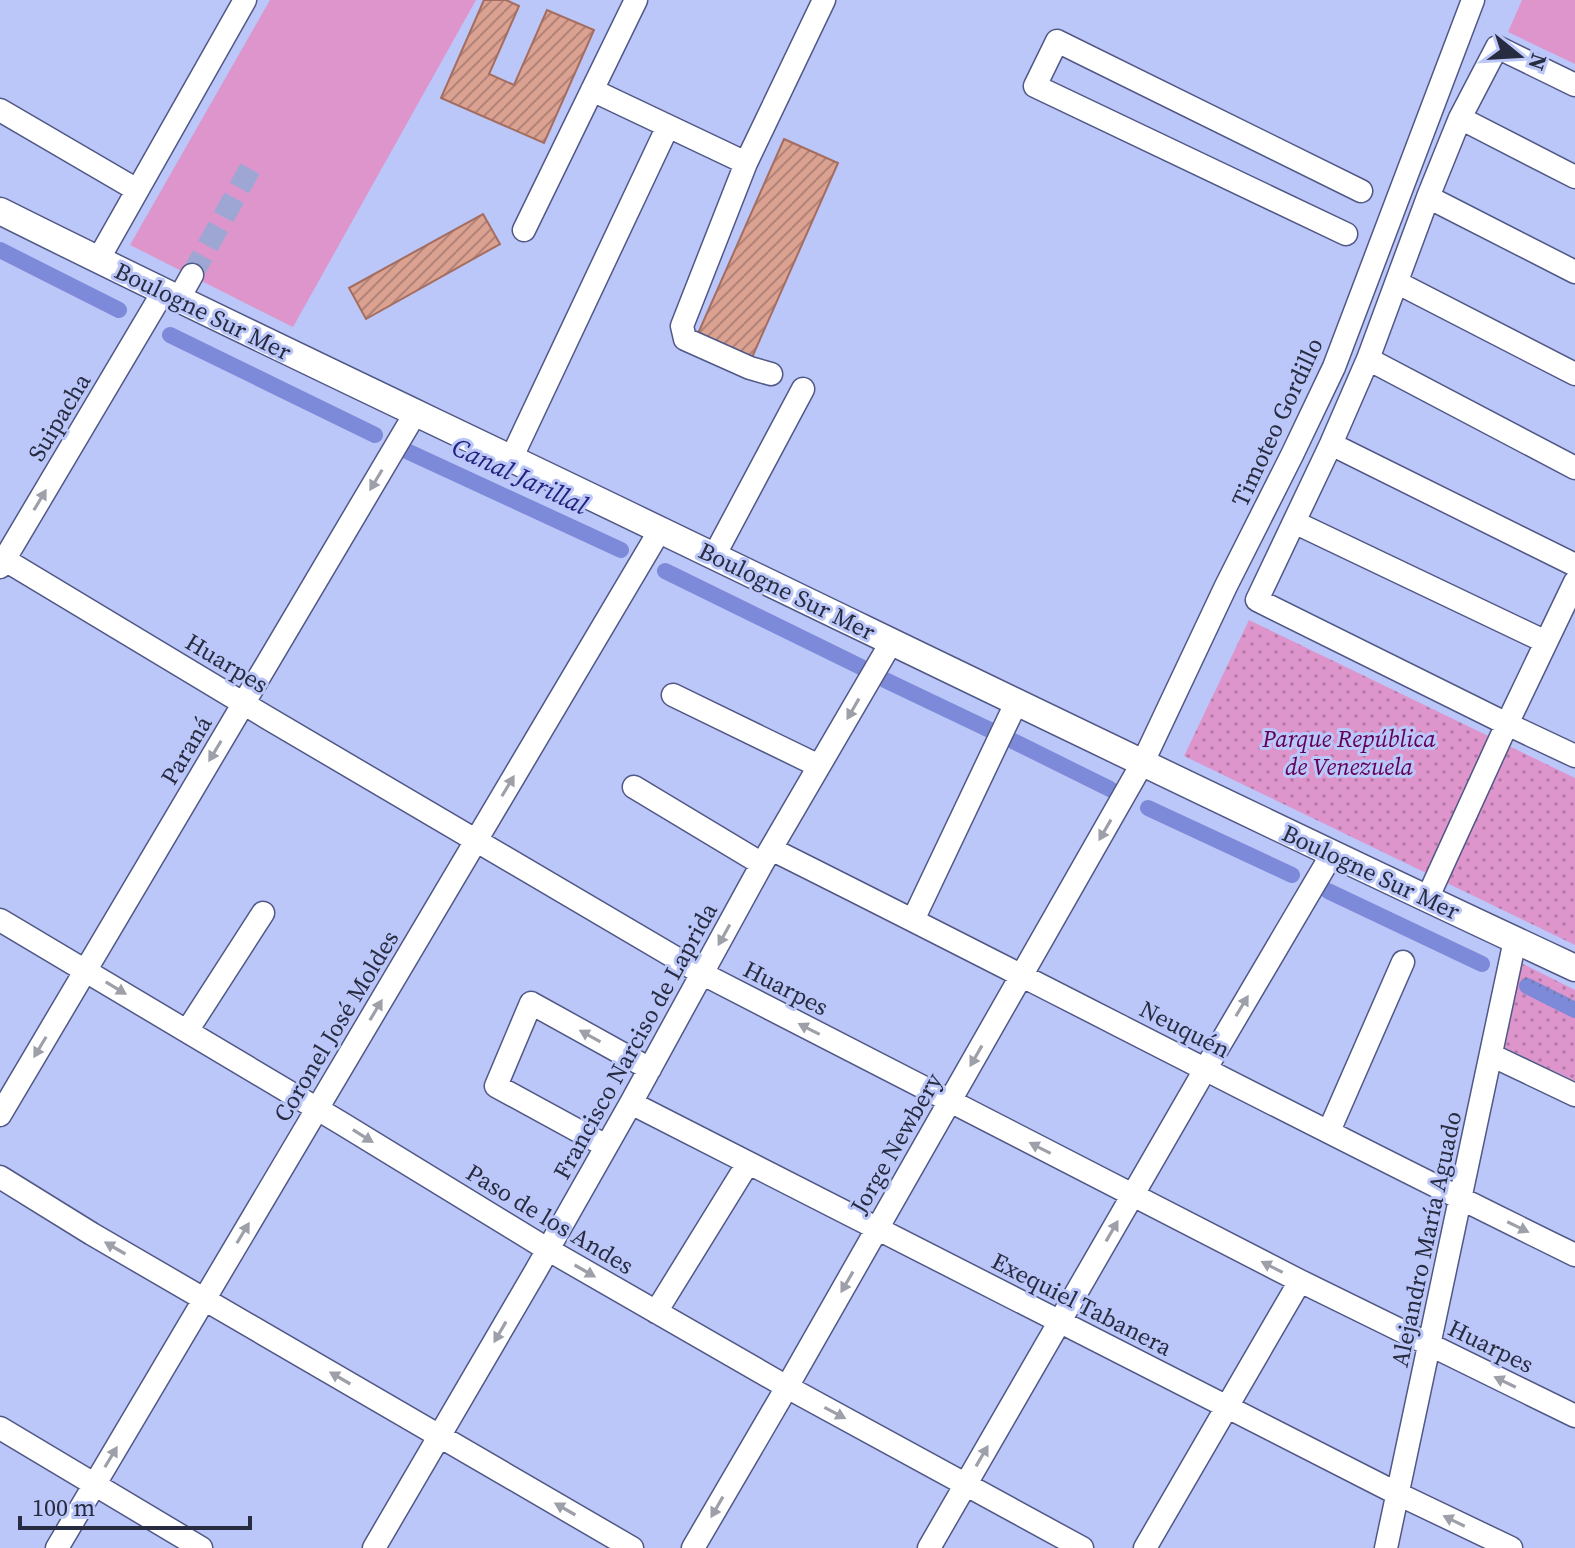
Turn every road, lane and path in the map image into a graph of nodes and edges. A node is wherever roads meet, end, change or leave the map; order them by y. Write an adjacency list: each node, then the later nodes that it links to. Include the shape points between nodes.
1 (245, 0): 14 (street)
2 (636, 0): 7 (street)
3 (824, 0): 12 (street)
4 (1460, 0): 8 (street, Timoteo Gordillo)
5 (1473, 0): 8 (street, Timoteo Gordillo)
6 (1575, 85): 10 (street, via 1497,47)
7 (592, 90): 11 (street); 18 (street)
8 (1437, 95): 46 (street, Timoteo Gordillo, via 1334,367)
9 (0, 110): 14 (street)
10 (1460, 118): 13 (street); 16 (street)
11 (668, 126): 12 (street); 31 (street)
12 (746, 163): 26 (street, via 682,326 685,339)
13 (1575, 177)
14 (137, 190): 20 (street)
15 (1361, 191): 19 (street, via 1057,41 1035,86)
16 (1428, 197): 21 (street); 23 (street)
17 (0, 211): 20 (main road, Boulogne Sur Mer)
18 (524, 230)
19 (1346, 234)
20 (98, 260): 24 (main road, Boulogne Sur Mer)
21 (1575, 272)
22 (192, 275): 24 (street, Suipacha)
23 (1398, 283): 25 (street); 27 (street)
24 (171, 296): 29 (main road, Boulogne Sur Mer); 36 (street, Suipacha, one-way to 24)
25 (1368, 359): 30 (street); 32 (street)
26 (771, 374)
27 (1575, 374)
28 (803, 389): 35 (street)
29 (416, 412): 31 (main road, Boulogne Sur Mer); 43 (street, Paraná, one-way to 43)
30 (1331, 444): 33 (street); 37 (street)
31 (511, 459): 34 (main road, Boulogne Sur Mer)
32 (1575, 468)
33 (1294, 522): 40 (street); 44 (street, via 1257,600)
34 (660, 530): 35 (main road, Boulogne Sur Mer); 49 (street, Coronel José Moldes, one-way to 34)
35 (714, 556): 39 (main road, Boulogne Sur Mer)
36 (2, 561): 43 (street, Huarpes)
37 (1575, 565)
38 (1575, 582): 40 (street)
39 (892, 641): 42 (main road, Boulogne Sur Mer); 47 (street, Francisco Narciso de Laprida, one-way to 47)
40 (1546, 642): 44 (street)
41 (673, 695): 47 (street)
42 (1017, 701): 46 (main road, Boulogne Sur Mer); 55 (street)
43 (244, 703): 49 (street, Huarpes); 59 (street, Paraná, one-way to 59)
44 (1507, 724): 45 (street); 52 (street)
45 (1575, 756)
46 (1143, 762): 50 (main road, Boulogne Sur Mer); 61 (street, Jorge Newbery, one-way to 61)
47 (819, 766): 51 (street, Francisco Narciso de Laprida)
48 (634, 787): 51 (street, Neuquén)
49 (476, 841): 60 (street, Huarpes); 69 (street, Coronel José Moldes, one-way to 49)
50 (1332, 854): 52 (main road, Boulogne Sur Mer); 64 (street, one-way to 50)
51 (767, 857): 55 (street, Neuquén); 60 (street, Francisco Narciso de Laprida, one-way to 60)
52 (1427, 899): 56 (main road, Boulogne Sur Mer)
53 (263, 913): 62 (street)
54 (0, 920): 59 (street, Paso de los Andes)
55 (913, 920): 61 (street, Neuquén)
56 (1515, 940): 58 (main road, Boulogne Sur Mer); 63 (street, Alejandro María Aguado)
57 (1403, 962): 71 (street)
58 (1575, 968)
59 (86, 970): 62 (street, Paso de los Andes, one-way to 62); 70 (street, Paraná, one-way to 70)
60 (703, 974): 65 (street, Francisco Narciso de Laprida); 67 (street, Huarpes, one-way to 60)
61 (1022, 975): 64 (street, Neuquén); 67 (street, Jorge Newbery, one-way to 67)
62 (187, 1031): 69 (street, Paso de los Andes)
63 (1491, 1055): 66 (street); 76 (street, Alejandro María Aguado)
64 (1206, 1068): 71 (street, Neuquén); 75 (street)
65 (650, 1069): 68 (street, Francisco Narciso de Laprida); 72 (street, one-way to 72, via 531,1003 496,1086)
66 (1575, 1095)
67 (950, 1102): 75 (street, Huarpes, one-way to 67); 77 (street, Jorge Newbery)
68 (631, 1103): 72 (street, Francisco Narciso de Laprida); 73 (street, Exequiel Tabanera)
69 (317, 1109): 78 (street, Paso de los Andes, one-way to 78); 81 (street, Coronel José Moldes, one-way to 69)
70 (0, 1115)
71 (1329, 1131): 76 (street, Neuquén)
72 (606, 1146): 78 (street, Francisco Narciso de Laprida)
73 (748, 1163): 77 (street, Exequiel Tabanera); 82 (street)
74 (0, 1177): 81 (street, one-way to 74)
75 (1133, 1195): 80 (street, Huarpes, one-way to 75); 83 (street, one-way to 75)
76 (1460, 1199): 79 (street, Neuquén, one-way to 79); 84 (street, Alejandro María Aguado)
77 (877, 1229): 83 (street, Exequiel Tabanera); 85 (street, Jorge Newbery, one-way to 85)
78 (547, 1249): 82 (street, Paso de los Andes, one-way to 82); 89 (street, Francisco Narciso de Laprida, one-way to 89)
79 (1575, 1255)
80 (1300, 1281): 84 (street, Huarpes); 86 (street)
81 (204, 1299): 89 (street, one-way to 81); 91 (street, Coronel José Moldes, one-way to 81)
82 (656, 1312): 85 (street, Paso de los Andes)
83 (1059, 1322): 86 (street, Exequiel Tabanera); 90 (street, one-way to 83)
84 (1430, 1346): 87 (street, Huarpes, one-way to 84); 92 (street, Alejandro María Aguado)
85 (787, 1387): 90 (street, Paso de los Andes, one-way to 90); 97 (street, Jorge Newbery, one-way to 97)
86 (1227, 1406): 92 (street, Exequiel Tabanera); 100 (street)
87 (1575, 1416)
88 (0, 1428): 91 (street)
89 (439, 1435): 95 (street, Francisco Narciso de Laprida); 96 (street, one-way to 89)
90 (966, 1484): 98 (street); 99 (street, Paso de los Andes)
91 (94, 1485): 93 (street, Coronel José Moldes); 94 (street)
92 (1398, 1494): 101 (street, Alejandro María Aguado); 102 (street, Exequiel Tabanera, one-way to 92)
93 (57, 1548)
94 (201, 1548)
95 (374, 1548)
96 (632, 1548)
97 (693, 1548)
98 (929, 1548)
99 (1082, 1548)
100 (1145, 1548)
101 (1386, 1548)
102 (1511, 1548)

